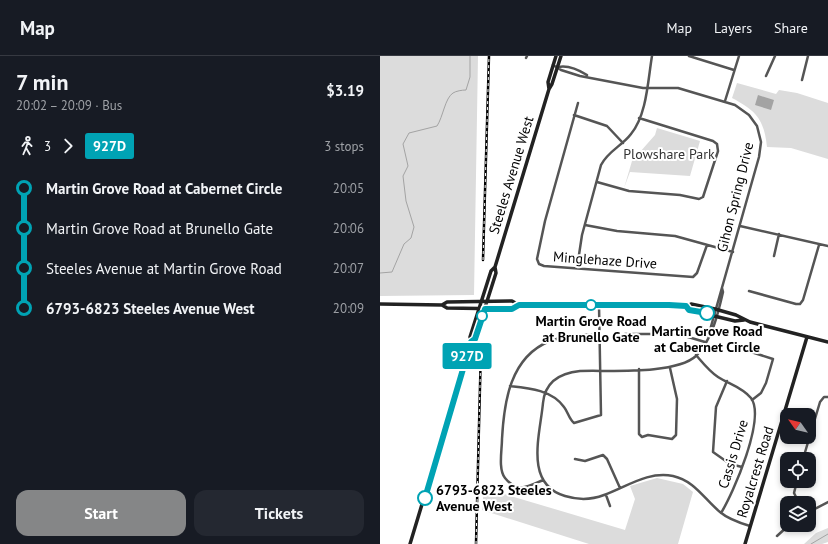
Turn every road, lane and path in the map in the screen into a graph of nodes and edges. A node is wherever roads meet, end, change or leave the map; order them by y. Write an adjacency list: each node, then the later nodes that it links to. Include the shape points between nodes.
1 (556, 56): 8 (main road, Steeles Avenue West)
2 (561, 56): 9 (main road, Steeles Avenue West)
3 (652, 56): 13 (street)
4 (689, 56): 10 (street)
5 (739, 56): 10 (street)
6 (775, 56): 11 (street)
7 (808, 56): 12 (street)
8 (553, 65): 9 (street, Gihon Spring Drive); 14 (main road, Steeles Avenue West, via 548,82)
9 (558, 67): 13 (street, Gihon Spring Drive, via 581,71 587,76); 14 (main road, Steeles Avenue West)
10 (734, 70): 15 (street)
11 (766, 76)
12 (802, 80)
13 (648, 88): 15 (street, Gihon Spring Drive, via 673,87); 18 (street)
14 (549, 89): 29 (main road, Steeles Avenue West)
15 (725, 101): 22 (street, Gihon Spring Drive, via 740,107 749,115 757,126 760,139 758,157)
16 (578, 103): 17 (street, Minglehaze Drive)
17 (574, 115): 19 (street, via 607,126); 30 (street, Minglehaze Drive, via 545,221 538,259 541,265)
18 (639, 118): 19 (street, via 632,134); 20 (street, via 717,144 718,151 703,197 699,199 629,191)
19 (622, 143): 20 (street, via 603,162)
20 (597, 182): 21 (street)
21 (585, 225): 24 (street, via 617,231 675,236); 30 (street)
22 (740, 226): 23 (street); 27 (street, Gihon Spring Drive)
23 (780, 234): 25 (street); 28 (street)
24 (707, 245): 27 (street); 30 (street, Minglehaze Drive, via 697,273 693,277)
25 (819, 245): 26 (street); 31 (street, via 800,304)
26 (828, 246)
27 (733, 252): 41 (street, Gihon Spring Drive)
28 (774, 256)
29 (494, 267): 32 (main road, Steeles Avenue West); 33 (main road, Steeles Avenue West, via 496,273)
30 (577, 268)
31 (749, 291)
32 (481, 301): 33 (main road); 35 (main road, via 447,302); 39 (main road, Steeles Avenue West)
33 (487, 301): 36 (main road, via 512,301); 40 (main road, Steeles Avenue West)
34 (380, 304): 35 (main road)
35 (442, 305): 39 (main road, via 448,308)
36 (519, 305): 37 (main road); 40 (main road, via 512,309)
37 (599, 305): 38 (main road); 44 (street)
38 (686, 306): 41 (main road, via 691,304); 42 (main road, via 689,310)
39 (478, 308): 40 (main road); 47 (main road, Steeles Avenue West)
40 (485, 309): 47 (main road, Steeles Avenue West, via 475,339)
41 (717, 310): 42 (street, Gihon Spring Drive); 43 (main road)
42 (715, 315): 43 (main road, via 735,321); 48 (street, Gihon Spring Drive)
43 (744, 320): 46 (main road)
44 (598, 334): 54 (street); 56 (street, via 569,336 548,342 522,363)
45 (624, 334): 48 (street, via 678,334)
46 (807, 337): 49 (main road); 70 (main road, Royalcrest Road)
47 (471, 342): 73 (main road, Steeles Avenue West)
48 (706, 342): 51 (street, Gihon Spring Drive)
49 (828, 342)
50 (742, 350): 59 (street, via 773,359 765,387)
51 (696, 355): 52 (street); 55 (street, via 710,371)
52 (670, 368): 53 (street); 53 (street, via 677,399 676,435 672,439 648,435 642,437 638,434)
53 (639, 369): 54 (street)
54 (600, 370): 57 (street, via 570,372 558,376); 57 (street, via 602,414 599,417 574,423 561,403)
55 (727, 382): 59 (street, via 738,387); 62 (street, via 716,407 713,452 730,464)
56 (510, 386): 57 (street); 63 (street, via 503,421 503,476 512,484 525,488)
57 (545, 393): 63 (street, via 537,456 537,466)
58 (828, 397): 60 (street, via 824,397 820,402)
59 (752, 400): 62 (street, Cassis Drive, via 756,420)
60 (805, 452)
61 (575, 459): 64 (street, via 585,462 602,455 607,459)
62 (742, 467): 69 (street, Cassis Drive, via 733,493)
63 (542, 480): 65 (street, via 559,494 573,499)
64 (620, 488): 65 (street); 69 (street, via 651,476 673,476 696,487)
65 (606, 495): 67 (street)
66 (828, 502): 68 (street)
67 (610, 506)
68 (816, 508)
69 (721, 513): 70 (street)
70 (750, 526): 74 (main road, Royalcrest Road)
71 (781, 532): 72 (street)
72 (777, 536)
73 (410, 544)
74 (745, 544)

